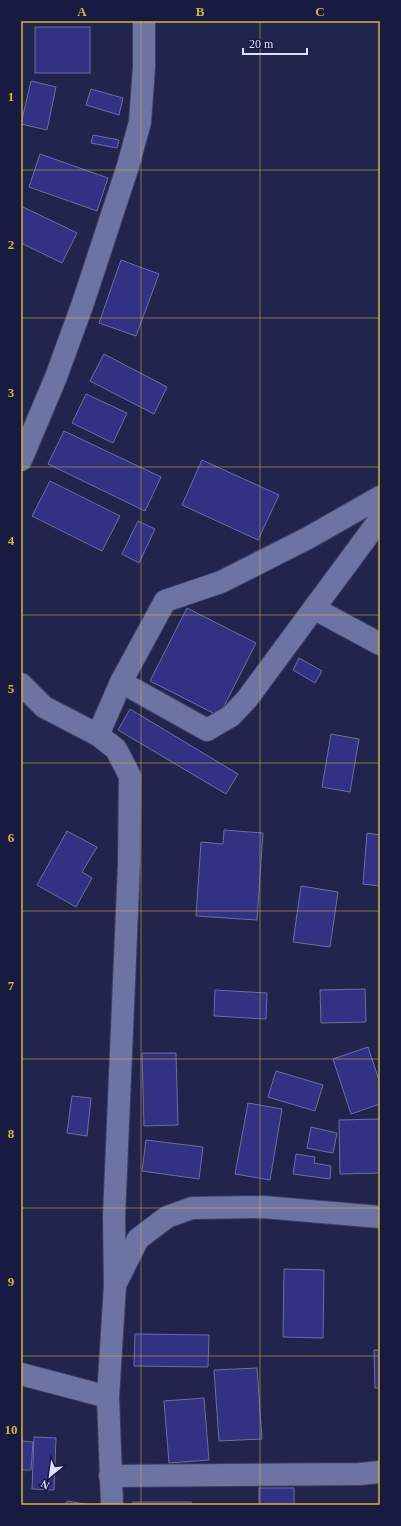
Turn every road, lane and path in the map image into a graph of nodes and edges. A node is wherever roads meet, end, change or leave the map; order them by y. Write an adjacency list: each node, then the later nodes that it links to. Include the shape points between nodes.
1 (144, 21): 2 (street, via 140,122 128,166 56,377)
2 (22, 455)
3 (380, 496): 7 (street, via 308,538 221,582 165,601)
4 (380, 519): 5 (street)
5 (315, 609): 6 (street); 7 (street, via 247,698 231,716 208,730)
6 (380, 644)
7 (120, 682): 9 (street)
8 (21, 684): 9 (street, via 44,707)
9 (98, 735): 11 (street, via 116,749 130,776 129,864 114,1217)
10 (380, 1217): 11 (street, via 263,1207 192,1208 167,1217 138,1239)
11 (114, 1285): 13 (street)
12 (21, 1374): 13 (street)
13 (108, 1397): 15 (street)
14 (380, 1472): 15 (street)
15 (110, 1476): 16 (street)
16 (112, 1505)

